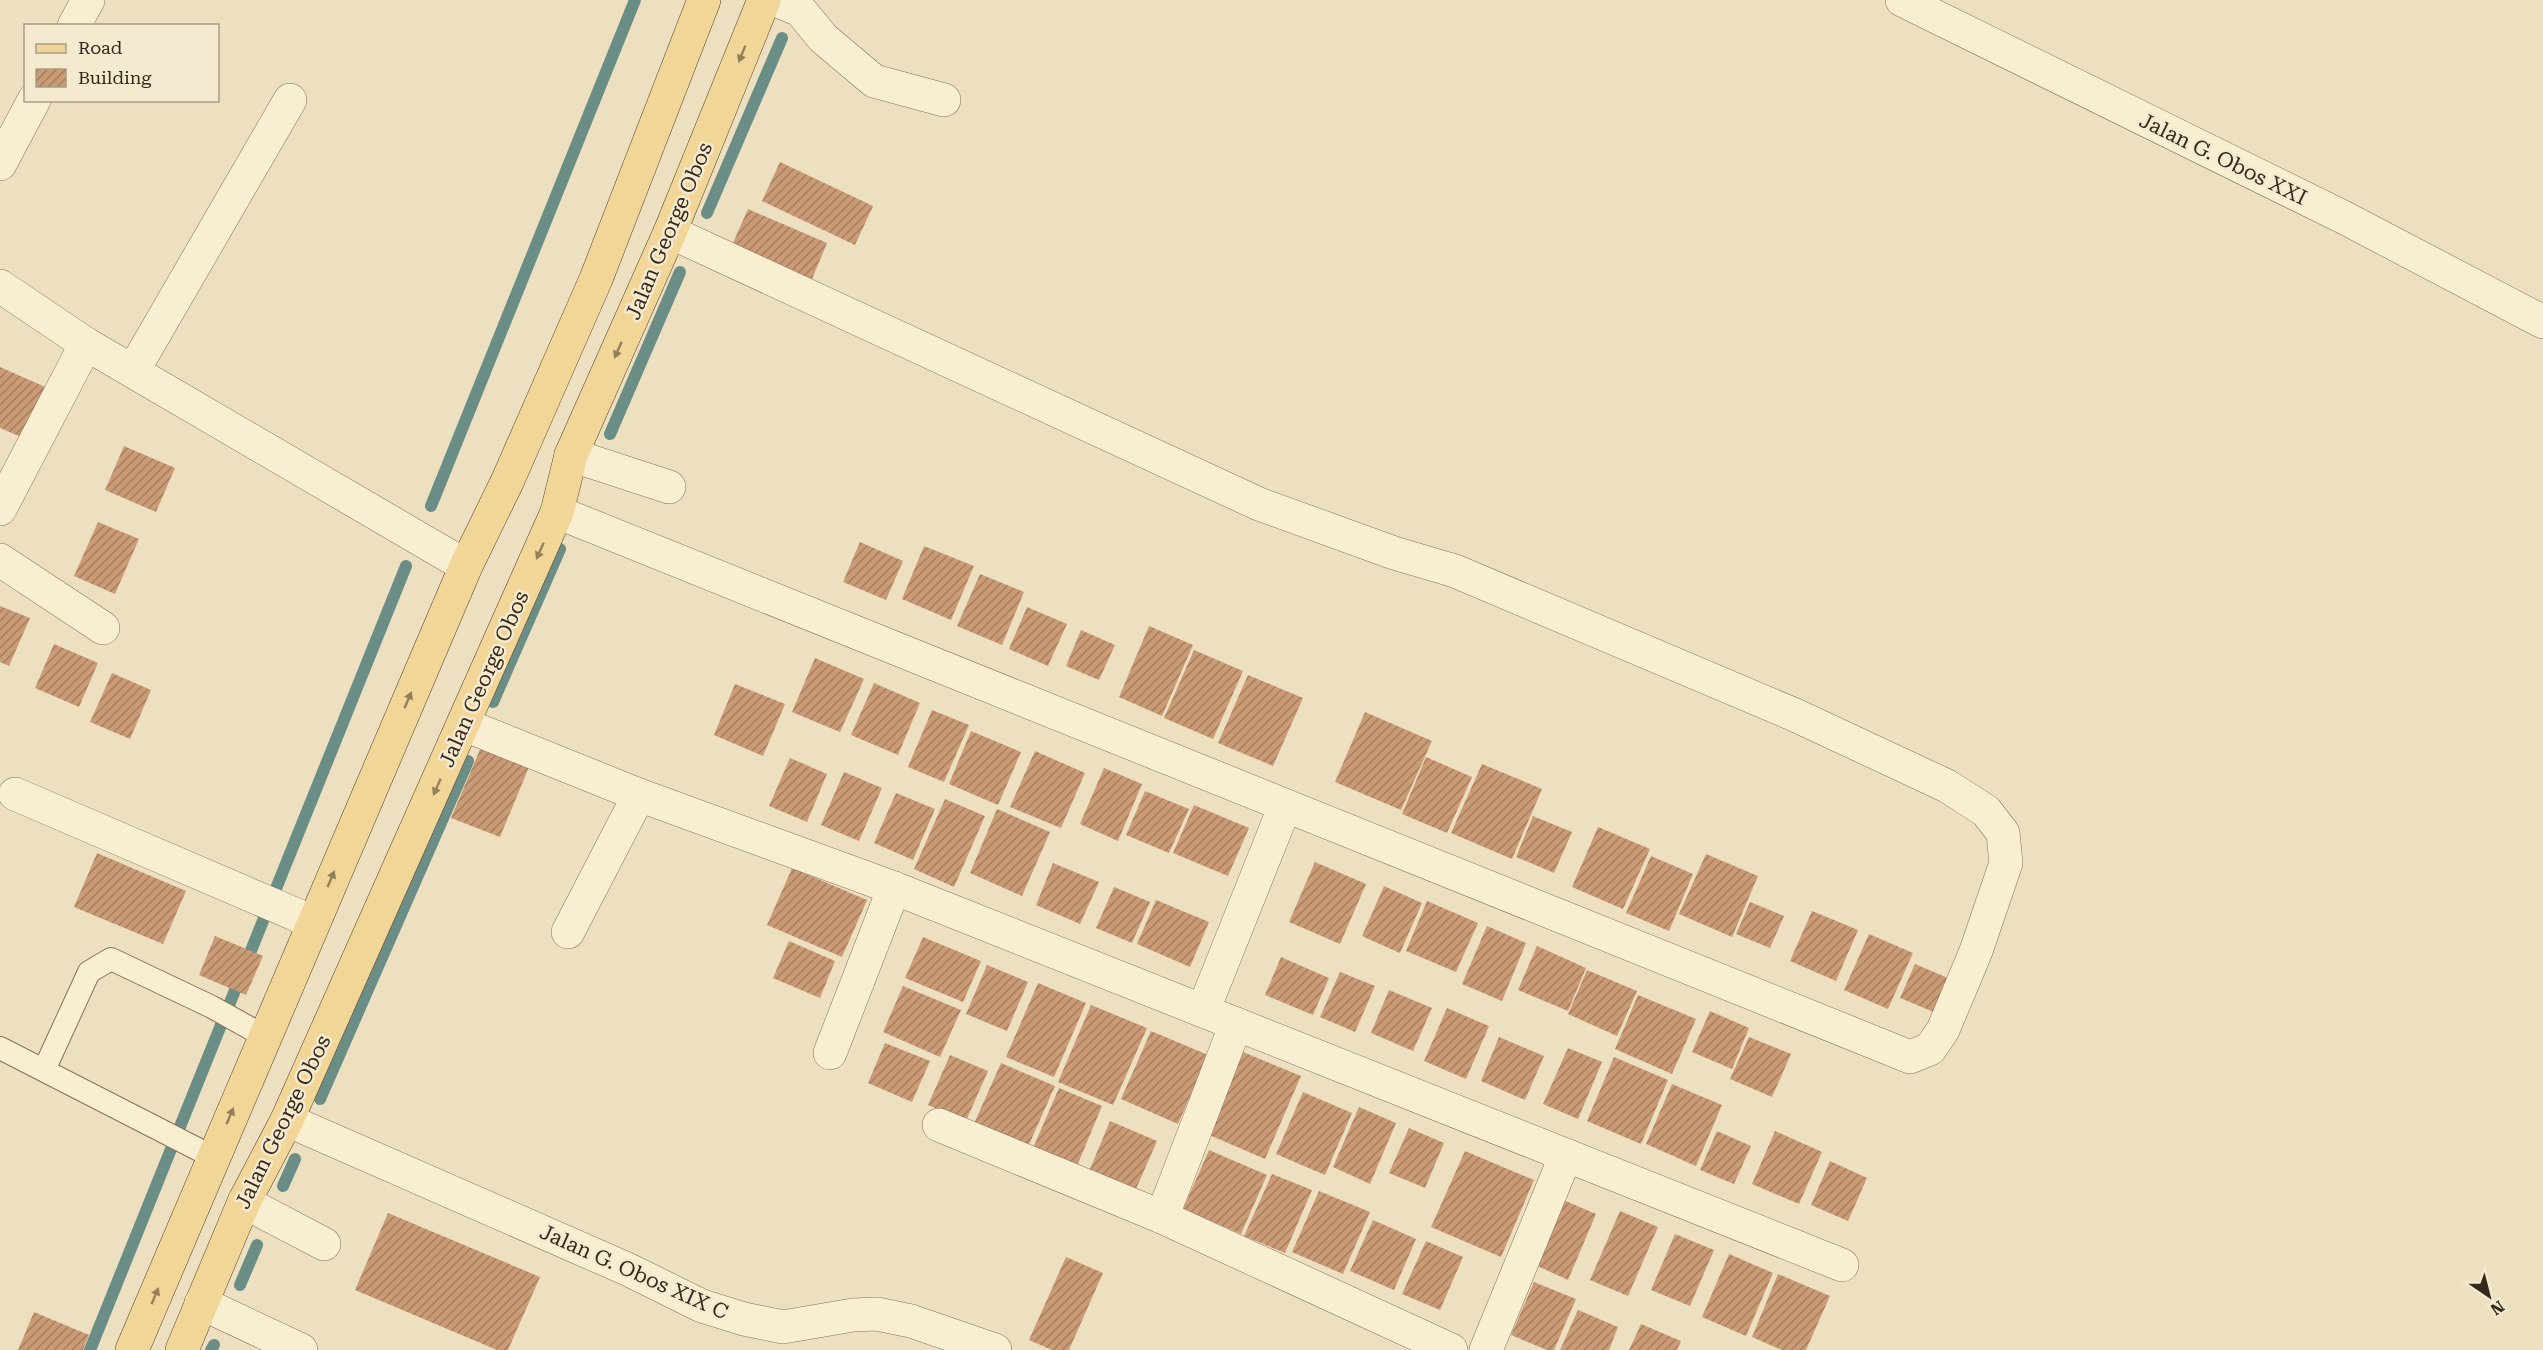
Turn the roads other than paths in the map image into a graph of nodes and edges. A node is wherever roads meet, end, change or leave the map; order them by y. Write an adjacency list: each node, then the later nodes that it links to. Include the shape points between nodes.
1 (88, 0): 6 (street)
2 (704, 0): 21 (main road, via 596,279)
3 (764, 0): 11 (main road, Jalan George Obos, one-way to 11)
4 (776, 0): 8 (street, via 800,10 823,38 874,81)
5 (1902, 0): 13 (street, Jalan G. Obos XXI, via 2345,218)
6 (75, 24)
7 (290, 100): 15 (street)
8 (944, 100)
9 (33, 102): 10 (street)
10 (0, 164)
11 (670, 232): 16 (main road, Jalan George Obos, one-way to 16); 26 (street, via 1259,504 1455,571 1795,715 1947,786 1986,811 1998,826 2003,833 2006,863 1943,1030 1930,1049 1910,1057)
12 (0, 286): 14 (street)
13 (2543, 322)
14 (86, 344): 15 (street); 18 (street)
15 (133, 371): 21 (street)
16 (571, 455): 17 (street); 19 (main road, Jalan George Obos)
17 (669, 487)
18 (0, 509)
19 (557, 513): 23 (main road, Jalan George Obos, one-way to 23); 26 (street)
20 (0, 560): 22 (street)
21 (466, 566): 28 (main road, one-way to 21)
22 (103, 628)
23 (465, 725): 25 (street); 36 (main road, Jalan George Obos, one-way to 36)
24 (15, 794): 28 (street)
25 (639, 795): 27 (street); 29 (street)
26 (1286, 806): 30 (street)
27 (894, 888): 30 (street); 34 (street)
28 (313, 922): 32 (main road)
29 (568, 932)
30 (1203, 1011): 31 (street)
31 (1236, 1024): 38 (street); 41 (street)
32 (264, 1036): 35 (lane, via 111,959 89,972); 39 (main road, one-way to 32)
33 (0, 1048): 35 (lane)
34 (830, 1053)
35 (44, 1070): 39 (lane)
36 (287, 1120): 40 (main road, Jalan George Obos); 48 (street, Jalan G. Obos XIX C, via 627,1269 702,1306 783,1327 878,1314 911,1321)
37 (939, 1125): 41 (street)
38 (1566, 1155): 43 (street); 50 (street)
39 (213, 1157): 45 (main road, one-way to 39)
40 (244, 1202): 42 (street); 44 (main road, Jalan George Obos)
41 (1162, 1217): 49 (street)
42 (324, 1244)
43 (1842, 1265)
44 (201, 1303): 46 (main road, Jalan George Obos); 47 (street)
45 (132, 1350)
46 (182, 1350)
47 (301, 1350)
48 (995, 1350)
49 (1451, 1350)
50 (1486, 1350)

